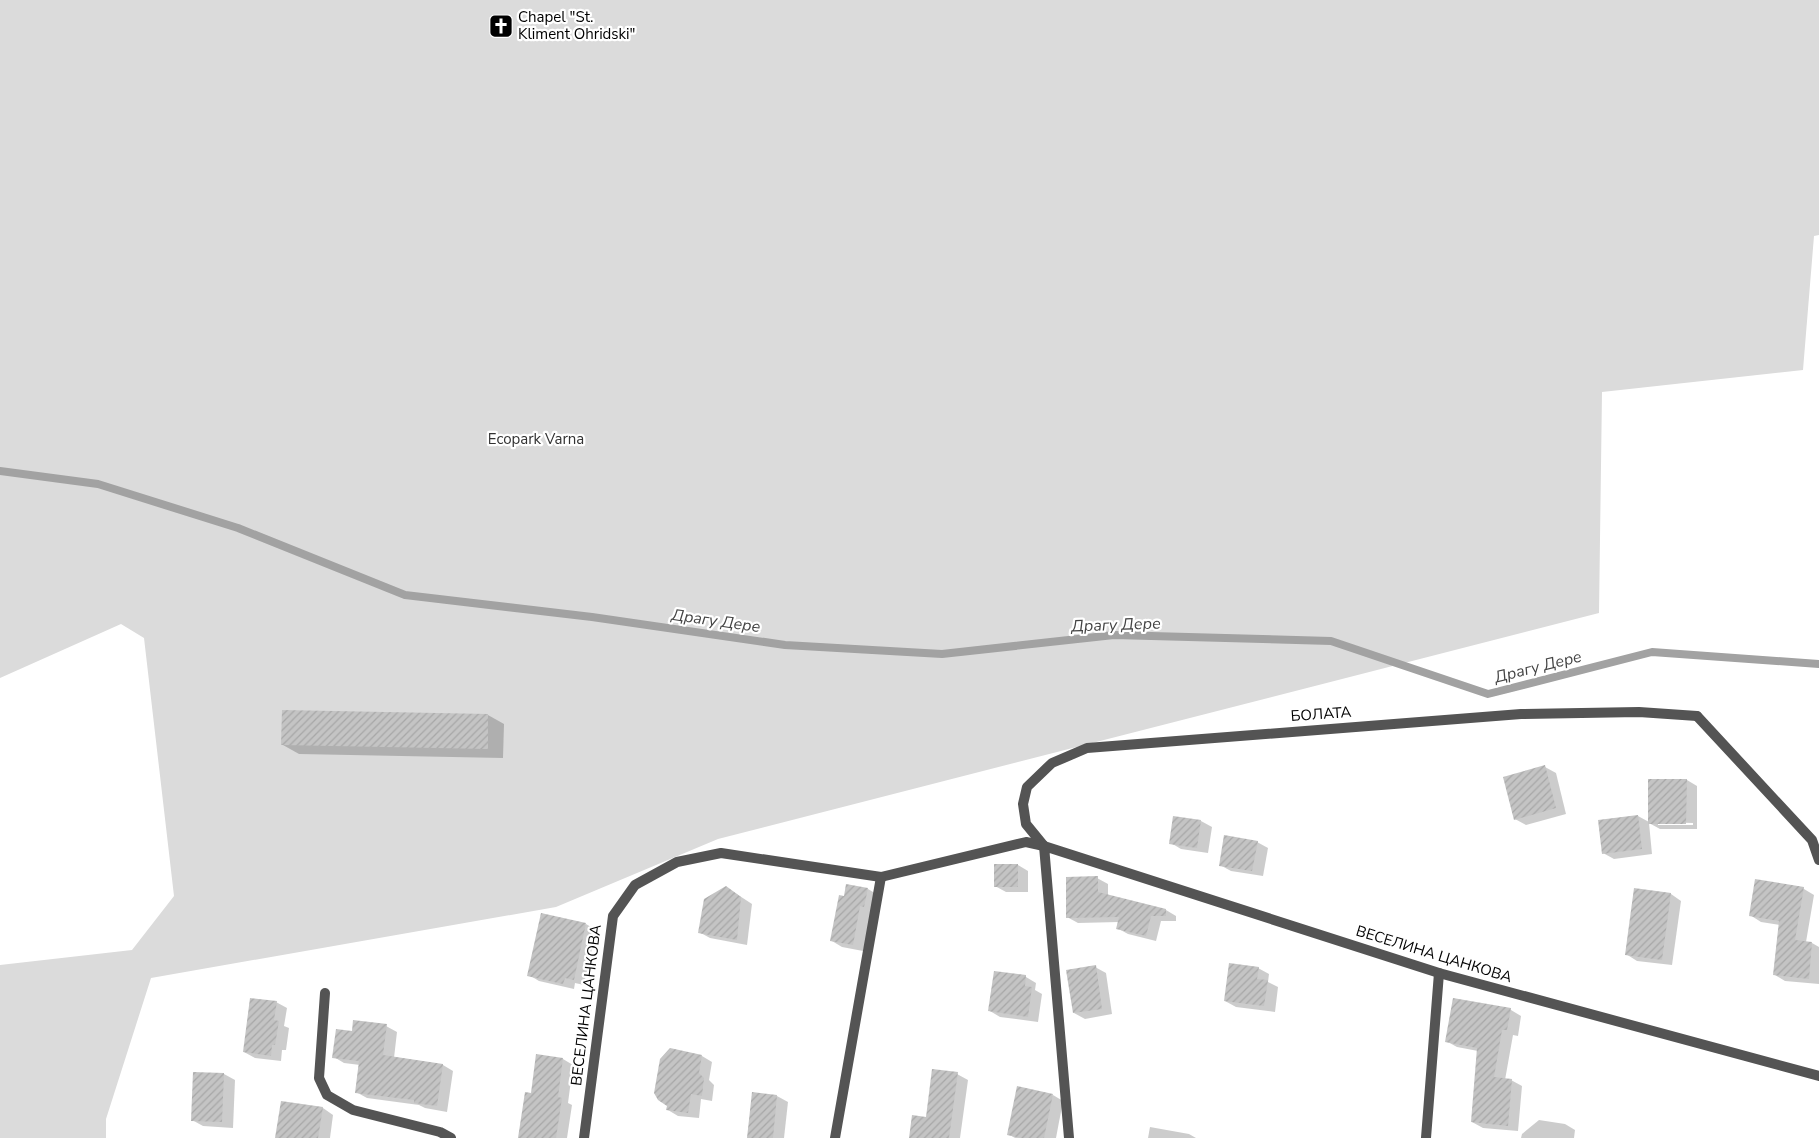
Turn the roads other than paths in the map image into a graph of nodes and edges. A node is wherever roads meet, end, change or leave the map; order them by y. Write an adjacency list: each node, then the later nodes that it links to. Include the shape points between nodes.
1 (1044, 846): 2 (street, БОЛАТА, via 1026,824 1023,804 1027,787 1052,763 1087,748 1521,714 1639,712 1697,716 1812,840); 3 (street, ВЕСЕЛИНА ЦАНКОВА, via 1026,842); 4 (street, ВЕСЕЛИНА ЦАНКОВА); 10 (street)
2 (1819, 860)
3 (881, 877): 8 (street, ВЕСЕЛИНА ЦАНКОВА, via 721,853 677,862 635,885 613,916); 9 (street)
4 (1439, 973): 6 (street, ВЕСЕЛИНА ЦАНКОВА); 11 (street)
5 (325, 993): 7 (street, via 319,1078 327,1095 353,1110 440,1132)
6 (1819, 1076)
7 (451, 1138)
8 (584, 1138)
9 (835, 1138)
10 (1069, 1138)
11 (1426, 1138)

